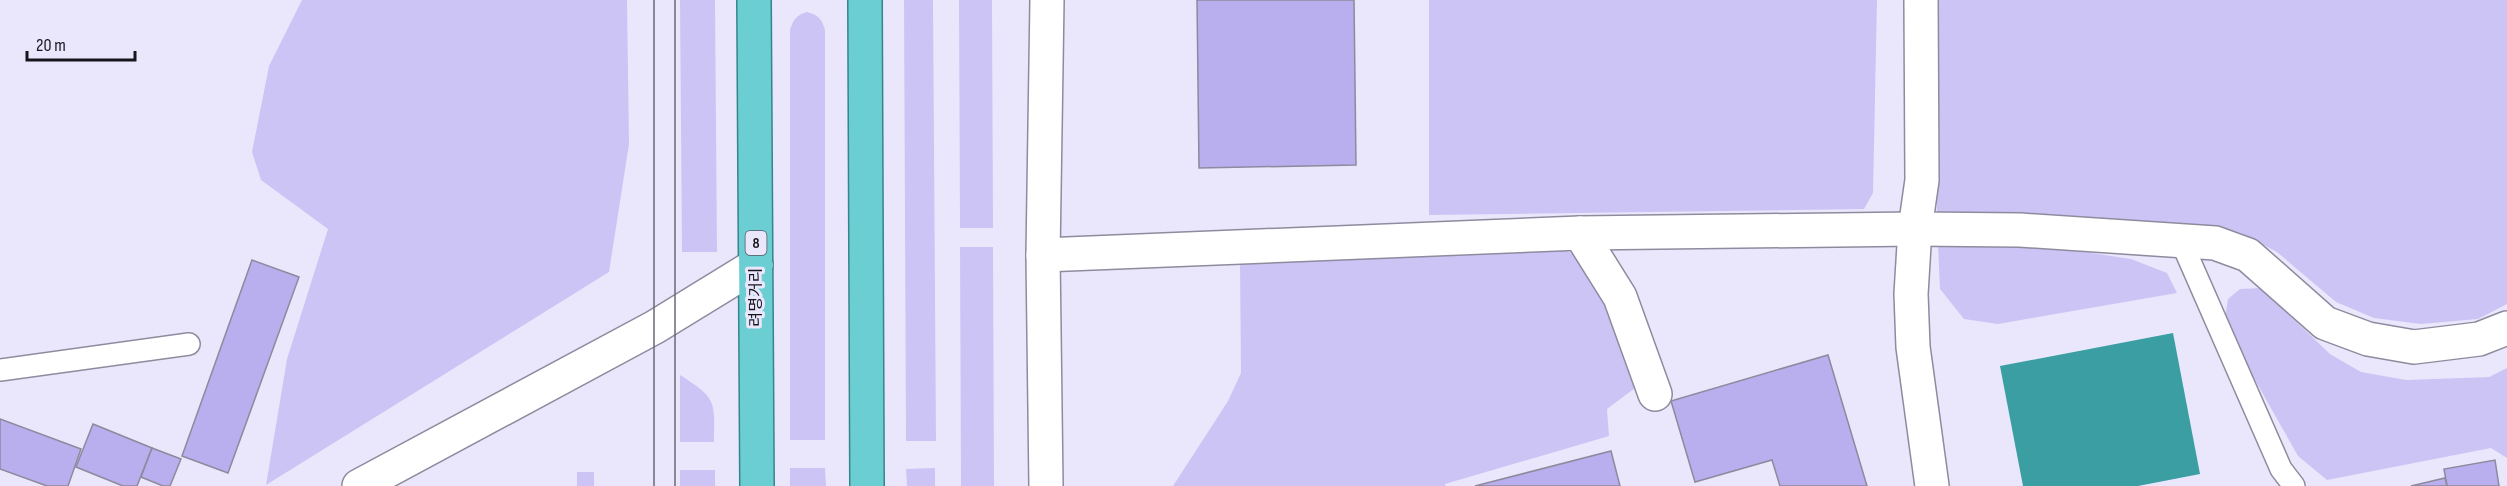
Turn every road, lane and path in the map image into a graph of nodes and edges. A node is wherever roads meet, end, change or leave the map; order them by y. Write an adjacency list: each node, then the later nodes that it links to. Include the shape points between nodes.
1 (754, 0): 9 (highway, 려명거리 / 8)
2 (865, 0): 16 (highway)
3 (1047, 0): 8 (street)
4 (1921, 0): 5 (street, via 1922,180)
5 (1915, 229): 6 (street); 7 (street, via 2020,230); 18 (street, via 1913,347)
6 (1581, 233): 8 (street); 13 (street, via 1620,297)
7 (2181, 242): 10 (street, via 2215,243 2248,255 2325,323 2367,339 2414,346 2479,339); 19 (lane, via 2281,469)
8 (1043, 255): 17 (street)
9 (756, 265): 14 (street, via 655,327); 15 (highway, 려명거리 / 8)
10 (2507, 328)
11 (189, 344): 12 (lane)
12 (0, 370)
13 (1655, 394)
14 (359, 486)
15 (757, 486)
16 (867, 486)
17 (1046, 486)
18 (1932, 486)
19 (2294, 486)

